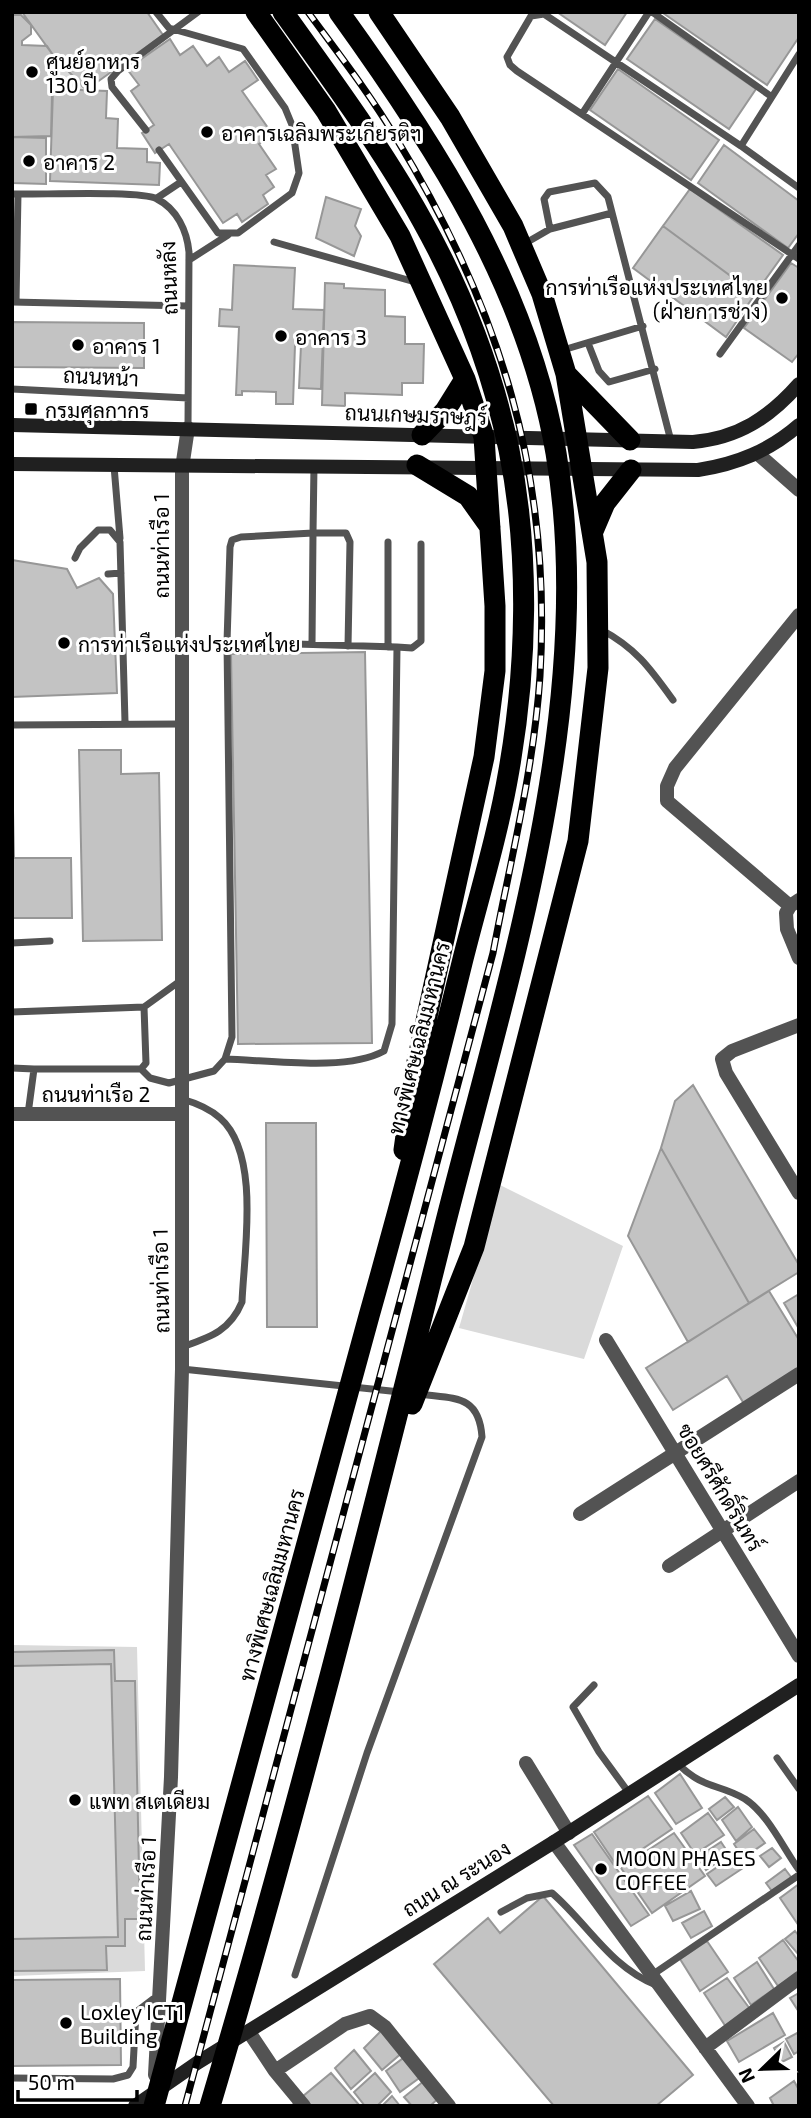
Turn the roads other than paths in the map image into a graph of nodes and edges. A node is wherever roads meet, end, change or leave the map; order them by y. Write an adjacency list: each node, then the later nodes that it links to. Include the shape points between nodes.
1 (156, 12): 8 (lane)
2 (198, 12): 8 (lane)
3 (256, 12): 28 (highway, via 326,111 400,236)
4 (283, 12): 97 (highway, ทางพิเศษเฉลิมมหานคร, via 394,170 452,274 479,336 496,398 518,518 521,681 509,773)
5 (339, 12): 104 (highway, via 460,195 520,325 556,452 566,592 561,696 525,903)
6 (379, 12): 25 (highway, via 450,117)
7 (651, 12): 10 (lane); 11 (lane)
8 (176, 30): 13 (lane, via 111,79 112,87); 22 (lane, via 243,49 292,125 299,173 296,187 238,233)
9 (799, 54): 11 (lane)
10 (615, 61): 12 (lane); 12 (lane, via 544,14 531,16 508,57 510,65); 14 (lane)
11 (772, 97): 14 (lane)
12 (582, 114): 26 (lane)
13 (146, 131)
14 (741, 146): 17 (lane)
15 (159, 150): 16 (lane)
16 (181, 182): 19 (lane); 22 (lane, via 211,226)
17 (799, 188)
18 (15, 194): 19 (lane); 29 (lane)
19 (157, 198): 27 (lane, ถนนหลัง, via 174,211 187,237)
20 (612, 212): 21 (lane); 21 (lane, via 608,197 595,183 549,192 544,199); 31 (lane)
21 (550, 229): 25 (lane)
22 (228, 235): 27 (lane)
23 (274, 242): 28 (lane)
24 (799, 245): 26 (lane)
25 (522, 246): 33 (highway)
26 (795, 256): 34 (lane)
27 (189, 260): 30 (lane, ถนนหลัง)
28 (422, 284): 37 (highway)
29 (14, 302): 30 (lane)
30 (188, 306): 40 (lane, ถนนหลัง)
31 (643, 326): 32 (lane); 35 (lane)
32 (588, 343): 33 (lane); 35 (lane, via 599,372 609,382)
33 (559, 351): 36 (highway)
34 (720, 354)
35 (655, 369): 48 (lane)
36 (566, 374): 46 (highway); 47 (highway)
37 (465, 379): 44 (highway, via 446,411); 45 (highway)
38 (799, 384): 48 (street, ถนนเกษมราษฎร์, via 777,408 739,433 714,440)
39 (12, 389): 40 (lane, ถนนหน้า)
40 (188, 398): 43 (lane, ถนนหลัง)
41 (12, 425): 43 (street, ถนนเกษมราษฎร์)
42 (799, 425): 49 (street)
43 (188, 428): 44 (street, ถนนเกษมราษฎร์); 55 (street, ถนนท่าเรือ 1)
44 (422, 435): 45 (street, ถนนเกษมราษฎร์)
45 (484, 437): 46 (street, ถนนเกษมราษฎร์); 54 (highway)
46 (578, 440): 47 (street, ถนนเกษมราษฎร์); 56 (highway)
47 (630, 440): 48 (street, ถนนเกษมราษฎร์)
48 (671, 442)
49 (758, 454): 57 (street, via 698,470); 58 (street)
50 (12, 464): 52 (street)
51 (417, 465): 53 (street); 54 (street); 59 (highway, via 468,496)
52 (114, 466): 55 (street); 62 (lane)
53 (314, 466): 55 (street); 61 (lane)
54 (487, 467): 56 (street); 59 (highway)
55 (182, 468): 77 (street, ถนนท่าเรือ 1)
56 (583, 468): 57 (street); 60 (highway)
57 (631, 470): 60 (highway, via 605,503)
58 (799, 491)
59 (491, 529): 97 (highway, via 495,671 484,757 415,1072)
60 (593, 531): 69 (highway)
61 (313, 533): 70 (lane, via 232,540); 71 (lane); 72 (lane, via 346,533 349,537)
62 (120, 542): 65 (lane, via 110,530 98,530); 67 (lane)
63 (388, 542): 73 (lane)
64 (421, 544): 74 (lane, via 421,641 412,648)
65 (75, 558)
66 (108, 573): 67 (lane)
67 (121, 573): 76 (lane)
68 (799, 615): 79 (street, via 676,768 667,786 667,801)
69 (598, 628): 75 (lane, via 626,643); 104 (highway, via 598,667 578,841 474,1247)
70 (227, 642): 71 (lane); 87 (lane, via 232,1037)
71 (312, 644): 72 (lane)
72 (348, 646): 73 (lane)
73 (388, 647): 74 (lane)
74 (397, 647): 87 (lane, via 392,1024 384,1051 370,1058 337,1061)
75 (673, 700)
76 (124, 722): 77 (lane); 78 (lane)
77 (181, 724): 83 (street, ถนนท่าเรือ 1)
78 (12, 725)
79 (794, 903): 82 (street, via 786,913 787,929)
80 (50, 941): 81 (lane)
81 (12, 943)
82 (799, 958)
83 (180, 981): 84 (lane); 91 (street, ถนนท่าเรือ 1)
84 (144, 1007): 85 (lane); 90 (lane, via 146,1063)
85 (12, 1012)
86 (799, 1025): 96 (street, via 722,1059 726,1073)
87 (225, 1059): 91 (lane, via 214,1071)
88 (12, 1068): 89 (lane)
89 (34, 1069): 90 (lane); 94 (lane)
90 (141, 1069): 91 (lane, via 169,1083)
91 (180, 1080): 92 (street, ถนนท่าเรือ 1)
92 (180, 1098): 95 (street, ถนนท่าเรือ 1); 99 (lane, via 222,1119 239,1143 246,1184 242,1302 219,1334)
93 (12, 1114): 94 (street, ถนนท่าเรือ 2)
94 (27, 1114): 95 (street, ถนนท่าเรือ 2)
95 (180, 1114): 99 (street, ถนนท่าเรือ 1)
96 (799, 1193)
97 (391, 1235): 128 (highway, ทางพิเศษเฉลิมมหานคร)
98 (606, 1340): 102 (street, ซอยศรีศักดิ์รินทร์)
99 (182, 1347): 100 (street, ถนนท่าเรือ 1)
100 (182, 1369): 120 (lane, via 463,1400 475,1408 481,1420 482,1437 367,1754); 123 (street, ถนนท่าเรือ 1, via 176,1641)
101 (799, 1374): 102 (street)
102 (677, 1453): 105 (street); 106 (street, ซอยศรีศักดิ์รินทร์)
103 (799, 1481): 106 (street)
104 (380, 1484): 129 (highway, via 240,2012)
105 (580, 1514)
106 (723, 1532): 107 (street); 108 (street, ซอยศรีศักดิ์รินทร์)
107 (669, 1566)
108 (799, 1656)
109 (594, 1685): 115 (lane, via 573,1707)
110 (798, 1687): 113 (street, ถนน ณ ระนอง)
111 (777, 1758): 114 (lane)
112 (526, 1763): 116 (street)
113 (677, 1763): 115 (street, ถนน ณ ระนอง); 118 (lane, via 703,1784 744,1799 757,1810)
114 (799, 1788)
115 (630, 1794): 116 (street, ถนน ณ ระนอง)
116 (569, 1833): 117 (street, ถนน ณ ระนอง)
117 (554, 1842): 122 (street); 124 (street, ถนน ณ ระนอง)
118 (799, 1872): 122 (lane, via 723,1924)
119 (501, 1912): 122 (lane, via 527,1898 552,1893 615,1962 633,1976)
120 (295, 1975)
121 (799, 1978): 125 (street)
122 (656, 1981): 125 (street)
123 (160, 1998): 127 (lane, via 136,2012 133,2067 128,2075 113,2079); 128 (street, ถนนท่าเรือ 1)
124 (249, 2032): 126 (street); 128 (street, ถนน ณ ระนอง)
125 (705, 2048): 133 (street)
126 (275, 2071): 131 (street); 132 (street, via 345,2024 370,2016 385,2027)
127 (12, 2078)
128 (154, 2100): 130 (street, ถนน ณ ระนอง)
129 (212, 2101)
130 (135, 2106)
131 (304, 2106)
132 (449, 2106)
133 (748, 2106)

